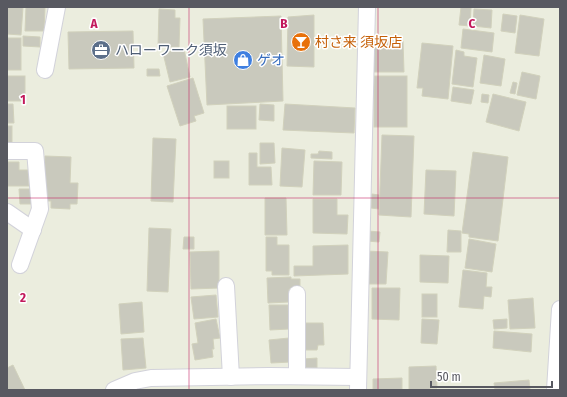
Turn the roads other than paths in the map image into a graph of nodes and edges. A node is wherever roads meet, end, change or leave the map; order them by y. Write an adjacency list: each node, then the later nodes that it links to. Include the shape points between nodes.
1 (57, 7): 3 (street)
2 (367, 7): 13 (street)
3 (45, 70)
4 (7, 151): 6 (street, via 36,151 40,210)
5 (7, 212): 6 (street)
6 (33, 230): 7 (street)
7 (20, 265)
8 (226, 286): 12 (street)
9 (297, 294): 11 (street)
10 (560, 309): 14 (street)
11 (297, 376): 12 (street); 13 (street)
12 (231, 377): 15 (street, via 151,378 135,381)
13 (358, 384)
14 (557, 388)
15 (114, 390)

